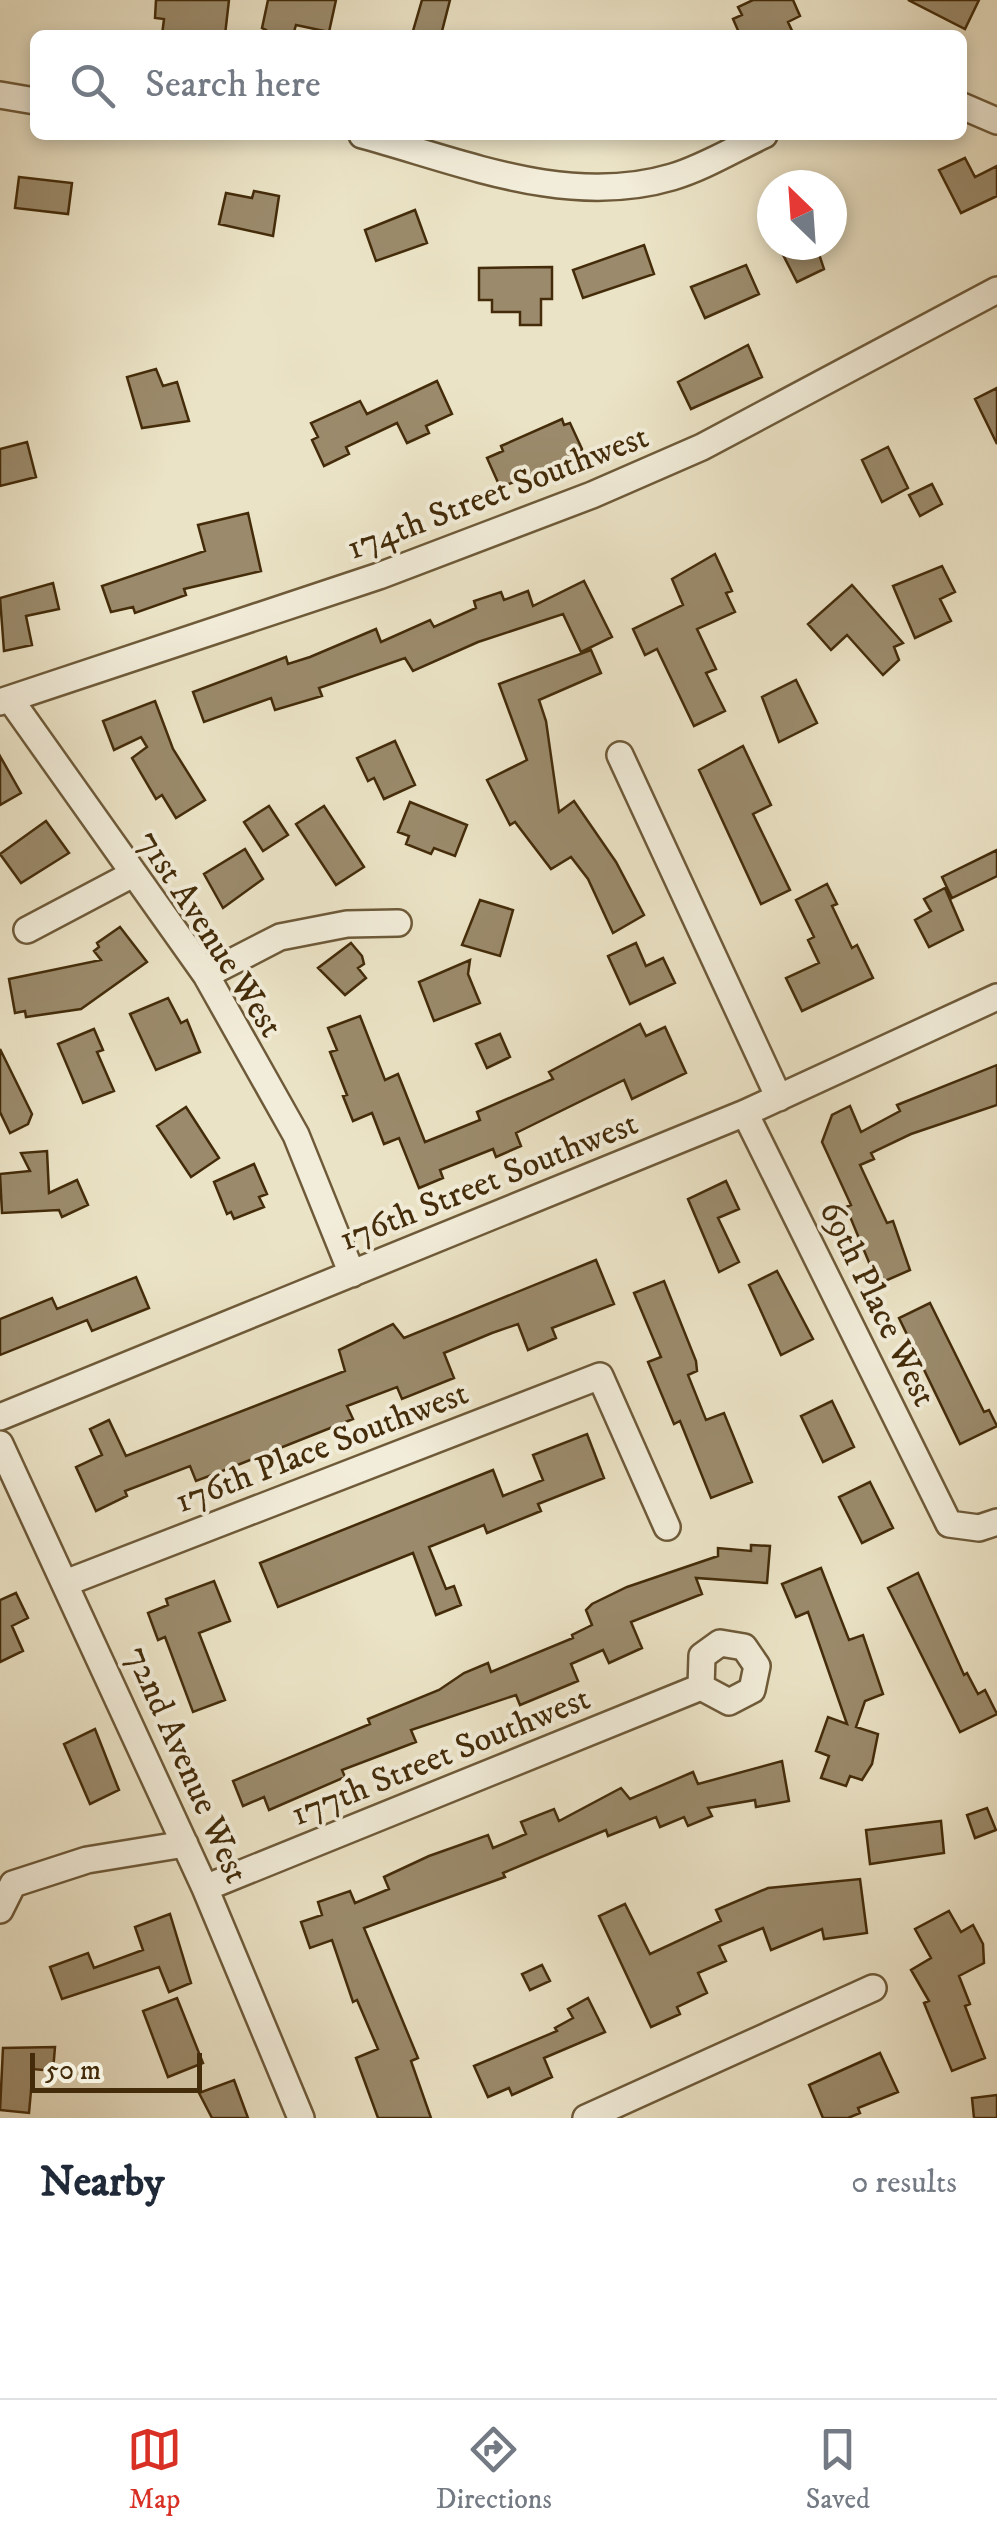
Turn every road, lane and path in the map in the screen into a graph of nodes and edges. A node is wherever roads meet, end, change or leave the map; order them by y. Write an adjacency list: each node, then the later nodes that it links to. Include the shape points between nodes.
1 (0, 95): 2 (street)
2 (30, 100)
3 (967, 108): 4 (street)
4 (997, 121)
5 (380, 140): 6 (street, via 554,188 598,189 672,177)
6 (753, 140)
7 (997, 290): 8 (street, 174th Street Southwest, via 702,447 592,495 379,576)
8 (5, 701): 10 (street, 71st Avenue West)
9 (620, 755): 15 (street)
10 (133, 874): 12 (street); 13 (street, 71st Avenue West)
11 (398, 923): 13 (street, via 347,924 280,937)
12 (27, 930)
13 (206, 975): 17 (street, 71st Avenue West, via 296,1135)
14 (997, 997): 15 (street, 176th Street Southwest)
15 (779, 1098): 16 (street, 176th Street Southwest)
16 (745, 1112): 17 (street, 176th Street Southwest); 20 (street, 69th Place West, via 950,1524 978,1528)
17 (352, 1274): 18 (street, 176th Street Southwest)
18 (0, 1417)
19 (0, 1444): 22 (street, 72nd Avenue West)
20 (997, 1522)
21 (667, 1527): 22 (street, 176th Place Southwest, via 600,1376)
22 (68, 1582): 24 (street, 72nd Avenue West)
23 (701, 1687): 26 (street, 177th Street Southwest)
24 (185, 1844): 25 (street, via 88,1860); 26 (street, 72nd Avenue West)
25 (7, 1883): 27 (street)
26 (206, 1888): 29 (street, 72nd Avenue West)
27 (0, 1910)
28 (873, 1988): 30 (street)
29 (301, 2118)
30 (586, 2118)

